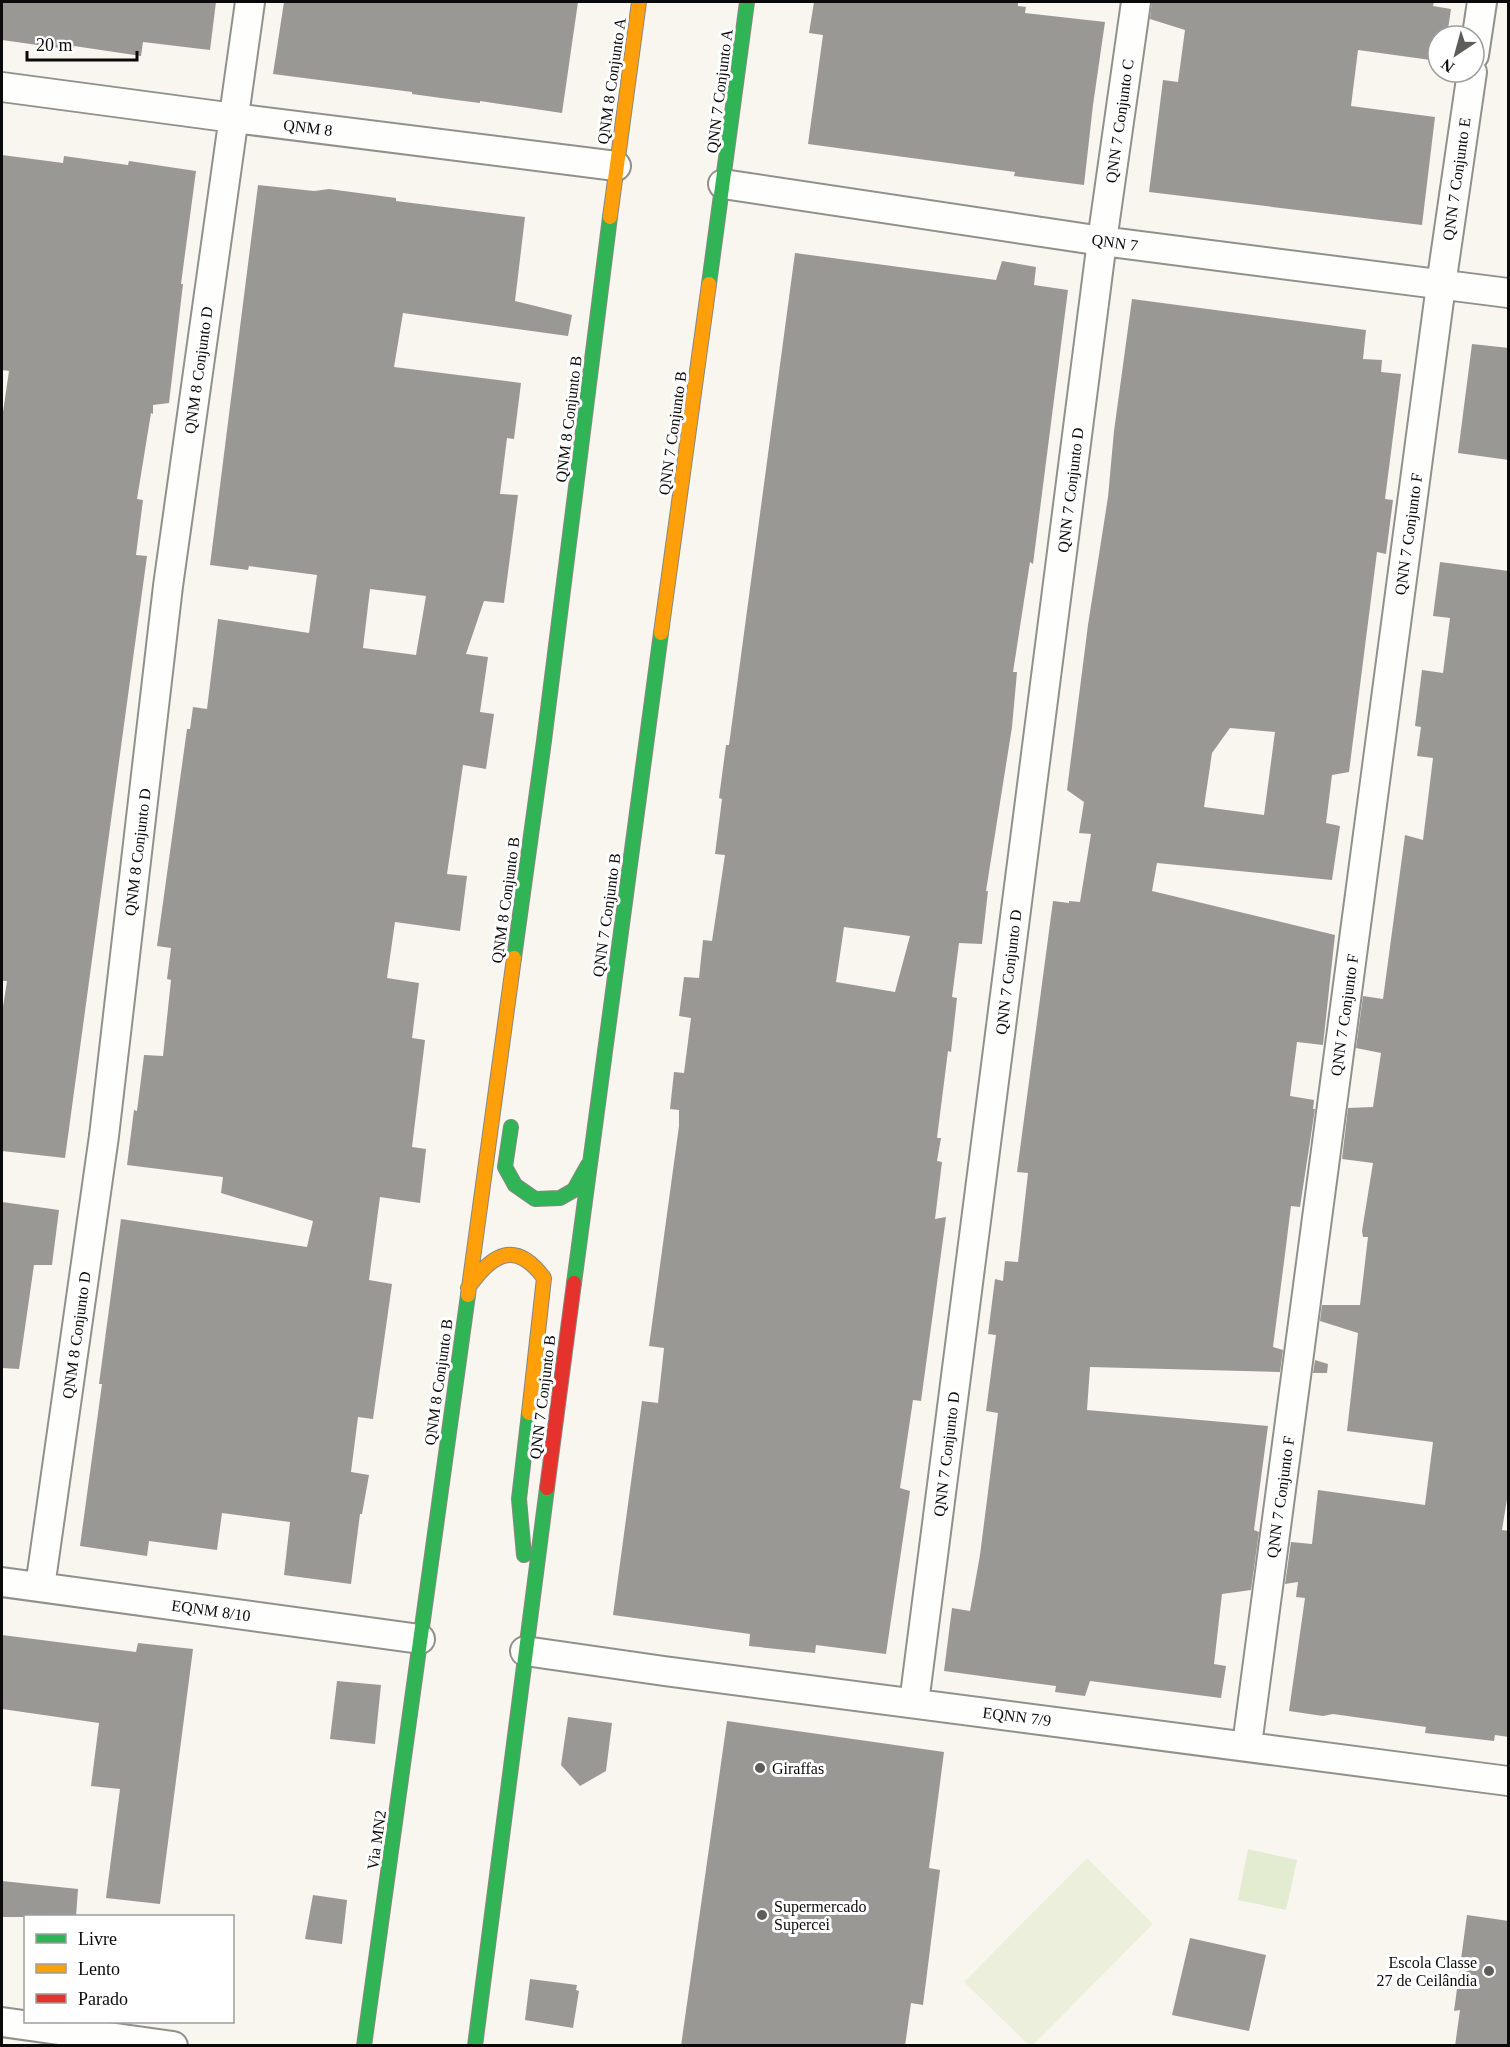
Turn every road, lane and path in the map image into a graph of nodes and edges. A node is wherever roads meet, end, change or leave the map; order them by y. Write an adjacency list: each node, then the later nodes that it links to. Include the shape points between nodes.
1 (250, 2): 9 (street, QNM 8 Conjunto D)
2 (639, 2): 10 (main road, QNM 8 Conjunto A)
3 (747, 2): 11 (main road, QNN 7 Conjunto A)
4 (1136, 2): 12 (street, QNN 7 Conjunto C)
5 (1482, 2): 6 (street)
6 (1479, 24)
7 (1470, 84): 13 (street, QNN 7 Conjunto E)
8 (2, 87): 9 (street, QNM 8)
9 (234, 118): 10 (street, QNM 8); 21 (street, QNM 8 Conjunto D, via 168,586 105,1124)
10 (616, 166): 15 (main road, QNM 8 Conjunto B)
11 (723, 184): 12 (street, QNN 7); 18 (main road, QNN 7 Conjunto B)
12 (1102, 241): 13 (street, QNN 7); 25 (street, QNN 7 Conjunto D)
13 (1441, 285): 14 (street, QNN 7); 26 (street, QNN 7 Conjunto F)
14 (1509, 294)
15 (544, 741): 16 (main road); 19 (main road, QNM 8 Conjunto B)
16 (543, 848)
17 (514, 1108): 18 (main road, via 505,1167 515,1185 535,1199 560,1198 574,1190)
18 (589, 1164): 22 (main road, QNN 7 Conjunto B)
19 (468, 1288): 22 (main road, via 487,1263 508,1254 536,1264 544,1278 519,1499); 23 (main road, QNM 8 Conjunto B)
20 (2, 1582): 21 (street, EQNM 8/10)
21 (40, 1587): 23 (street, EQNM 8/10)
22 (529, 1620): 24 (main road, QNN 7 Conjunto B)
23 (420, 1639): 28 (main road, Via MN2)
24 (525, 1651): 25 (street, EQNN 7/9); 33 (main road)
25 (914, 1703): 26 (street, EQNN 7/9)
26 (1247, 1745): 27 (street, EQNN 7/9)
27 (1509, 1781)
28 (369, 2007): 31 (main road, Via MN2); 32 (main road)
29 (2, 2022): 30 (street)
30 (173, 2046)
31 (364, 2046)
32 (370, 2046)
33 (475, 2046)

